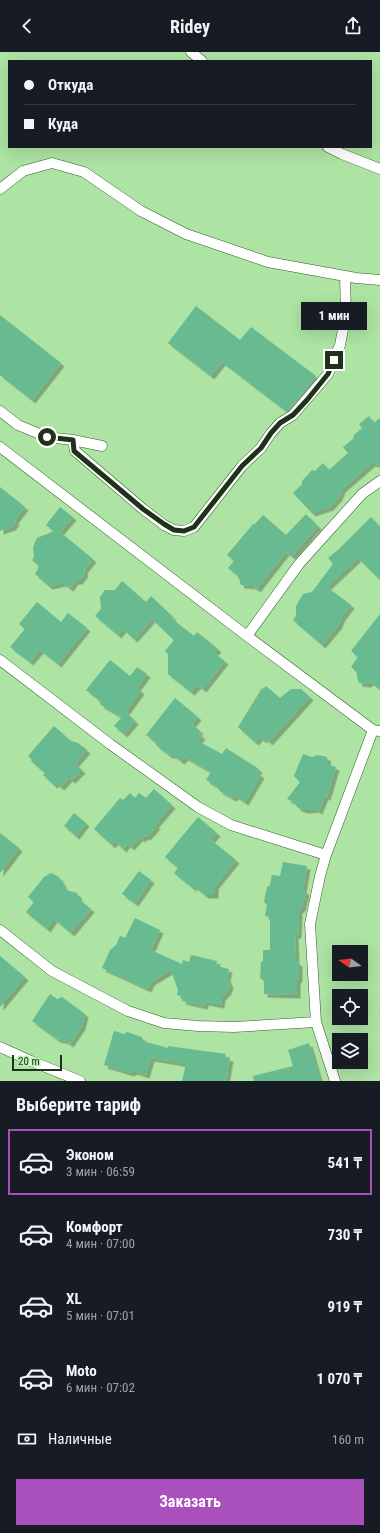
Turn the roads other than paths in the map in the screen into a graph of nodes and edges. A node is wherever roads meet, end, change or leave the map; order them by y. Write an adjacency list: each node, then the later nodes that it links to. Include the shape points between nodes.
1 (191, 52): 2 (lane)
2 (201, 60)
3 (330, 148): 4 (lane)
4 (380, 169)
5 (0, 189): 6 (lane, via 23,172 52,163 84,172 141,211 186,234 268,262)
6 (345, 276): 7 (lane); 9 (lane, via 346,314 340,345 328,374 293,415 280,423 261,448 242,466 194,527 184,531 174,530 143,509 74,451)
7 (380, 280)
8 (0, 411): 9 (lane, via 18,425 47,437)
9 (73, 440): 10 (lane)
10 (102, 446)
11 (0, 447): 13 (lane)
12 (380, 481): 13 (lane, via 362,494 299,564)
13 (247, 636): 15 (lane)
14 (0, 660): 16 (lane, via 198,807 231,824)
15 (377, 730): 16 (lane)
16 (326, 855): 18 (lane, via 310,924)
17 (0, 930): 18 (lane, via 52,971 128,1011 164,1023 234,1027)
18 (316, 1022): 21 (lane)
19 (0, 1047): 20 (lane)
20 (80, 1081)
21 (335, 1081)

